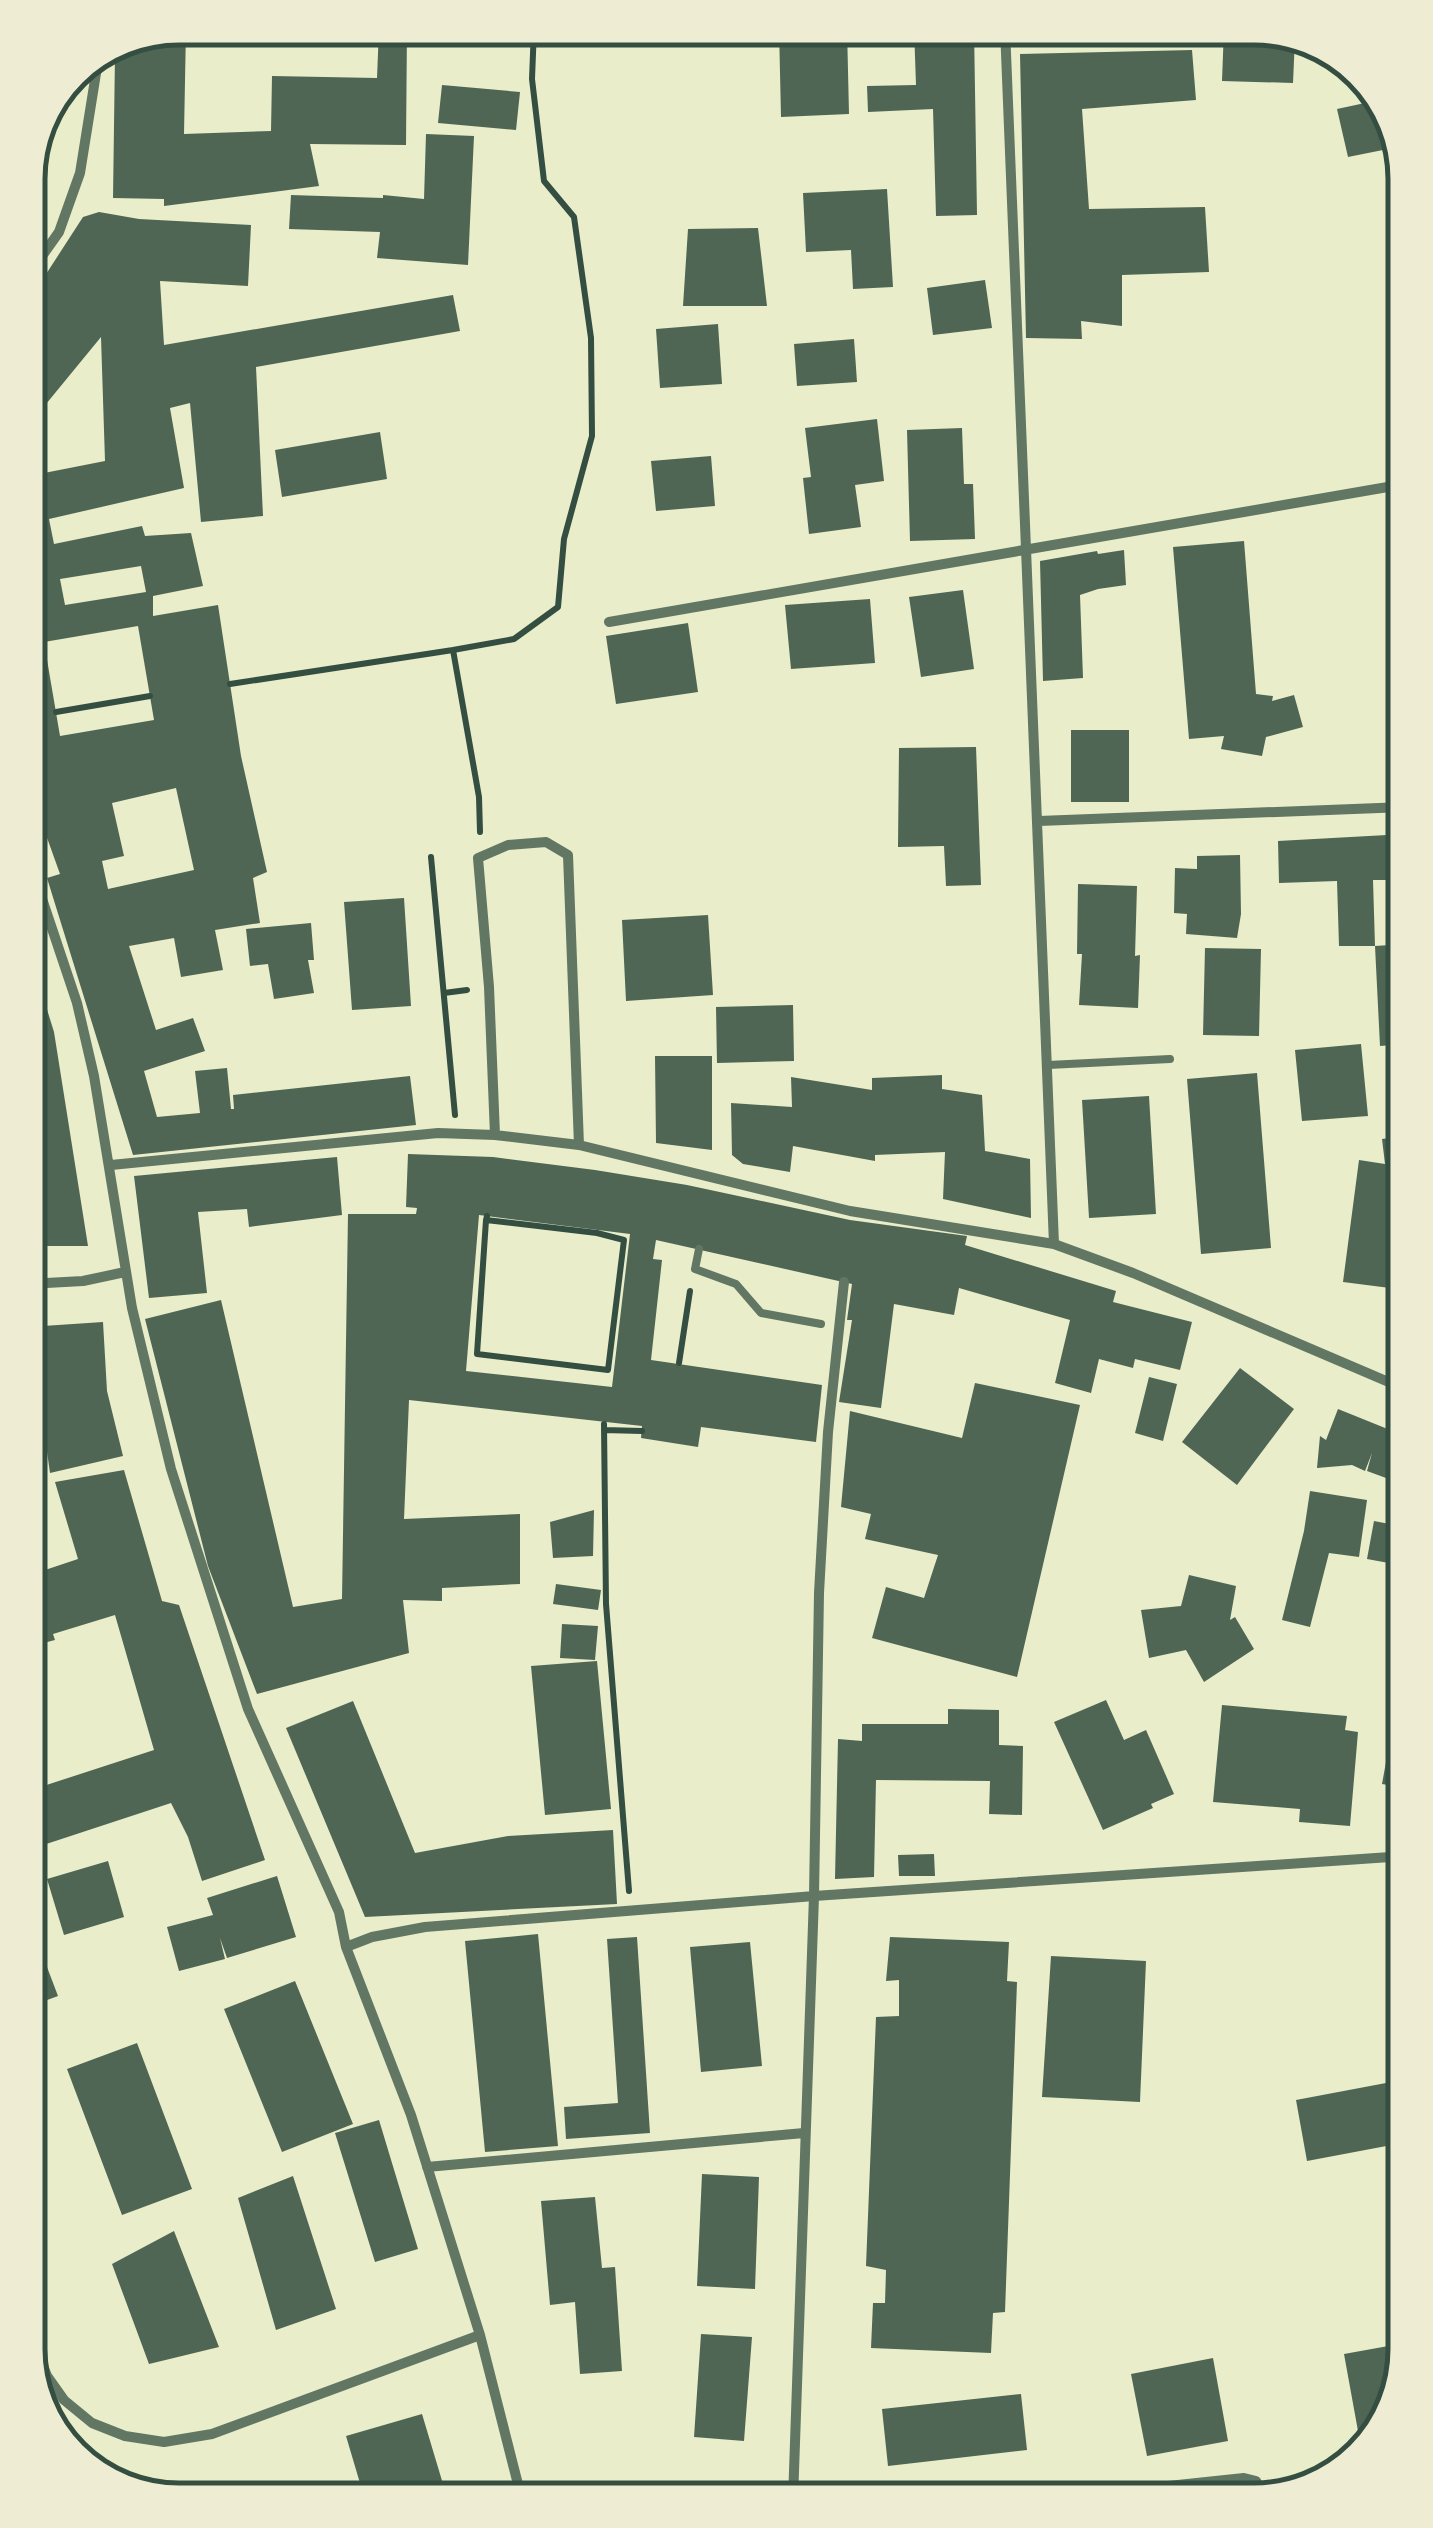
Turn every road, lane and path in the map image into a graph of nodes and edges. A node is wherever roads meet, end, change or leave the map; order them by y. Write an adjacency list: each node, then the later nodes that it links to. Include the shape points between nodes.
1 (533, 45): 8 (path, via 544,181 574,217 591,338 592,436 564,539 558,607 514,638)
2 (1005, 45): 6 (street)
3 (96, 75): 4 (street, via 80,173)
4 (45, 251)
5 (1388, 487): 6 (street)
6 (1025, 549): 7 (street); 13 (street)
7 (609, 622)
8 (453, 650): 9 (path); 15 (path, via 479,796)
9 (230, 684)
10 (150, 696): 11 (path)
11 (56, 712)
12 (1388, 809): 13 (street)
13 (1039, 821): 18 (street)
14 (431, 857): 19 (path)
15 (478, 858): 20 (street); 21 (street, via 508,845 546,842 568,855)
16 (45, 907): 22 (street, via 77,1003)
17 (1170, 1059): 18 (lane)
18 (1048, 1065): 26 (street)
19 (457, 1134): 20 (street); 22 (street)
20 (495, 1136): 21 (street)
21 (580, 1145): 23 (street)
22 (111, 1165): 29 (street)
23 (710, 1177): 24 (lane); 26 (street, via 850,1215)
24 (709, 1191)
25 (487, 1218): 25 (path, via 477,1354 608,1370 624,1240)
26 (1054, 1244): 34 (street)
27 (700, 1250): 28 (lane)
28 (695, 1269): 32 (lane, via 736,1284 760,1313); 33 (path)
29 (125, 1272): 31 (street); 39 (street, via 206,1586 248,1708 339,1912)
30 (844, 1282): 37 (street, via 820,1593)
31 (45, 1283)
32 (822, 1324)
33 (679, 1364)
34 (1388, 1382)
35 (642, 1430): 38 (path, via 604,1427 606,1604)
36 (1388, 1857): 37 (street)
37 (814, 1896): 38 (street); 40 (street)
38 (631, 1912): 39 (street, via 424,1927)
39 (346, 1947): 41 (street)
40 (804, 2133): 41 (street); 45 (street)
41 (427, 2167): 42 (street)
42 (480, 2334): 43 (street, via 212,2434 164,2442 92,2423); 44 (street)
43 (49, 2379)
44 (518, 2483)
45 (795, 2483)
46 (1197, 2483): 47 (street)
47 (1257, 2483)

